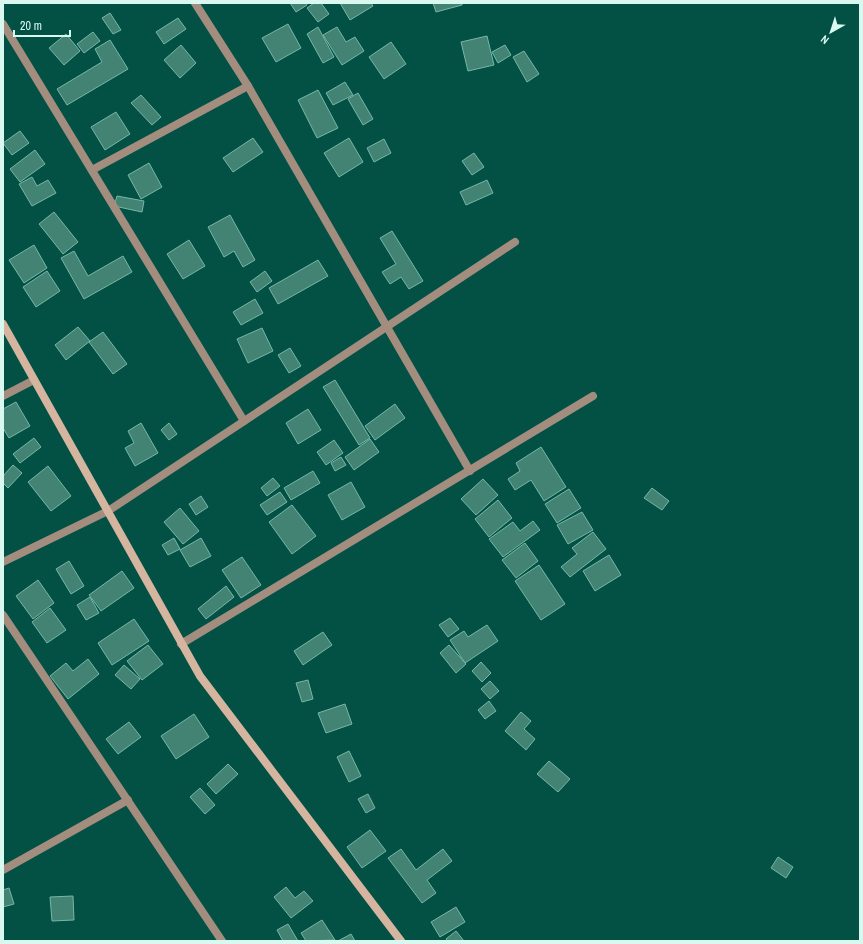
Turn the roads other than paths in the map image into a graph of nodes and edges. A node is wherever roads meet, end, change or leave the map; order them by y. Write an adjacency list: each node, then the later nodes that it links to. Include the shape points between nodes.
1 (195, 3): 3 (street)
2 (3, 24): 4 (street)
3 (248, 86): 4 (street); 7 (street)
4 (92, 170): 11 (street)
5 (514, 242): 7 (street)
6 (3, 324): 8 (street)
7 (387, 327): 11 (street); 12 (street)
8 (34, 380): 9 (street); 13 (street)
9 (3, 396)
10 (593, 396): 12 (street)
11 (244, 421): 13 (street)
12 (470, 471): 16 (street)
13 (108, 511): 14 (street); 16 (street)
14 (3, 562)
15 (3, 615): 17 (street)
16 (182, 644): 20 (street, via 200,676)
17 (128, 800): 18 (street); 19 (street)
18 (3, 870)
19 (222, 941)
20 (401, 941)

